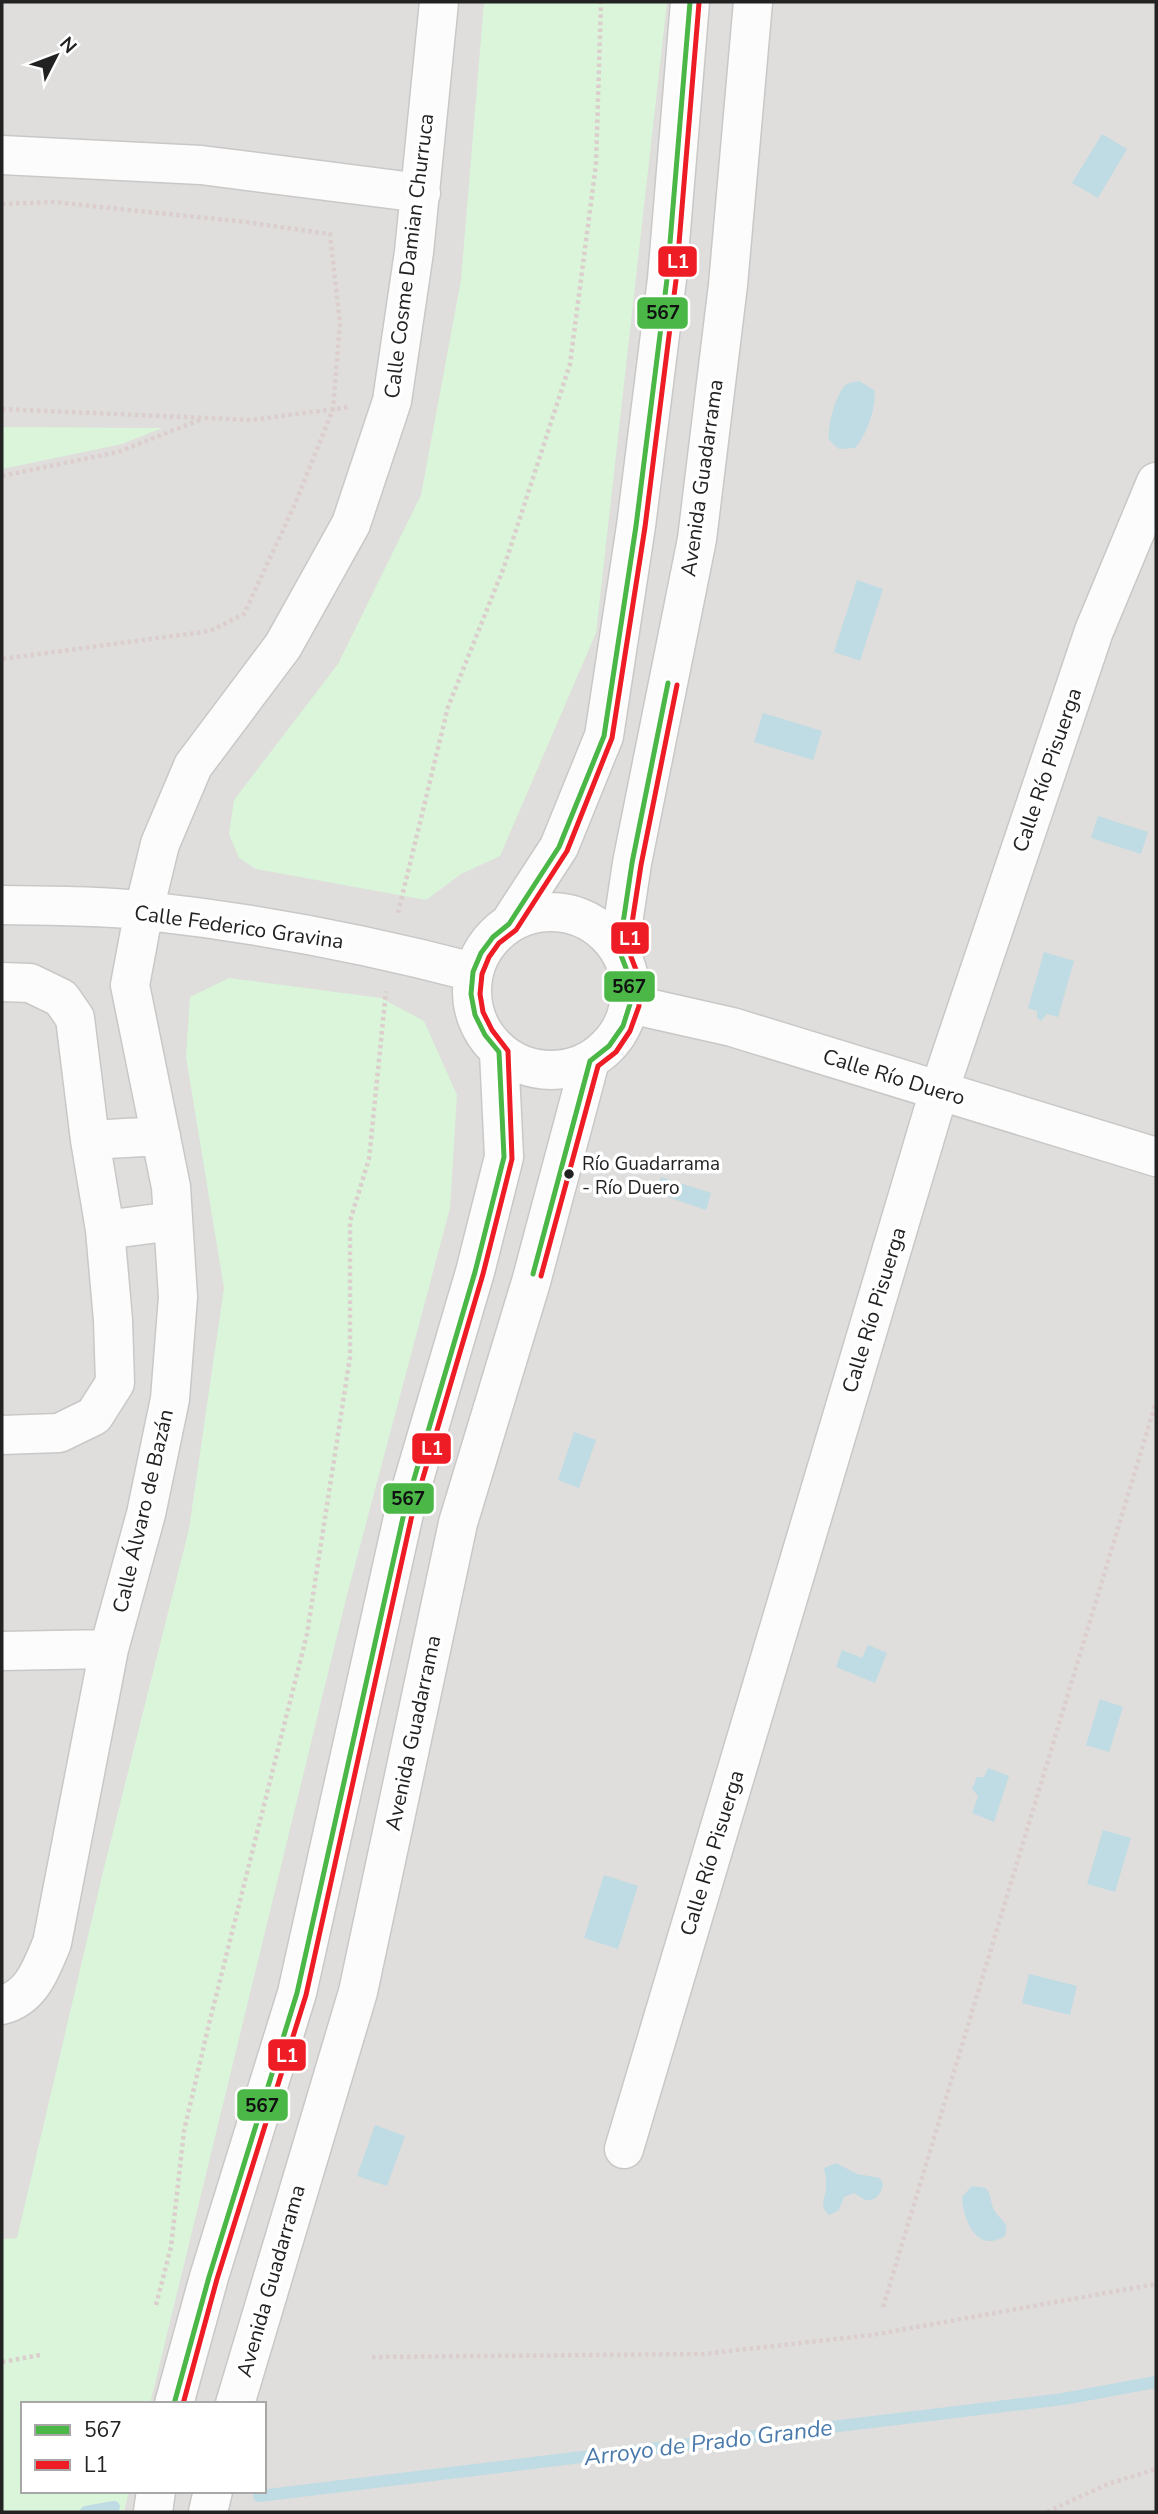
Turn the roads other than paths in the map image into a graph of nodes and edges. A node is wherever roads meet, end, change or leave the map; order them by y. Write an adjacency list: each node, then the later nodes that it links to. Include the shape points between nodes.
1 (439, 2): 5 (street, Calle Cosme Damian Churruca)
2 (690, 2): 9 (street, via 665,293 604,736 559,847)
3 (752, 2): 10 (street, Avenida Guadarrama, via 729,285 697,539)
4 (2, 155): 5 (street, via 201,165)
5 (421, 193): 8 (street, Calle Cosme Damian Churruca, via 392,401 351,524 283,646 193,766 160,844)
6 (1156, 482): 16 (street, Calle Río Pisuerga, via 1094,631)
7 (2, 905): 8 (street, Calle Federico Gravina)
8 (144, 910): 11 (street, Calle Federico Gravina, via 390,950); 17 (street, Calle Álvaro de Bazán, via 130,985)
9 (509, 923): 10 (street, via 532,914 582,917 603,931); 11 (street, via 481,953)
10 (619, 950): 13 (street, via 629,976)
11 (473, 972): 14 (street, via 475,1015)
12 (2, 982): 18 (street, via 30,983 61,998 75,1018)
13 (630, 1004): 15 (street, via 623,1026 609,1046); 16 (street, Calle Río Duero, via 732,1027)
14 (499, 1052): 15 (street, via 520,1065 543,1071 567,1070); 27 (street, via 500,1170 404,1513 297,1993)
15 (590, 1061): 28 (street, Avenida Guadarrama, via 531,1282 458,1522 358,1992)
16 (939, 1091): 19 (street, Calle Río Duero); 26 (street, Calle Río Pisuerga)
17 (161, 1136): 18 (street); 20 (street, Calle Álvaro de Bazán)
18 (90, 1140): 21 (street)
19 (1156, 1157)
20 (173, 1221): 21 (street); 23 (street, Calle Álvaro de Bazán, via 177,1297 170,1399 146,1514)
21 (104, 1230): 22 (street, via 115,1383 94,1416 59,1433)
22 (2, 1436)
23 (109, 1649): 24 (street); 25 (street, Calle Álvaro de Bazán, via 52,1943 36,1982 13,2003)
24 (2, 1651)
25 (2, 2006)
26 (624, 2149)
27 (175, 2402)
28 (236, 2402)
29 (156, 2493): 31 (street)
30 (213, 2493): 32 (street)
31 (153, 2512)
32 (208, 2512)

